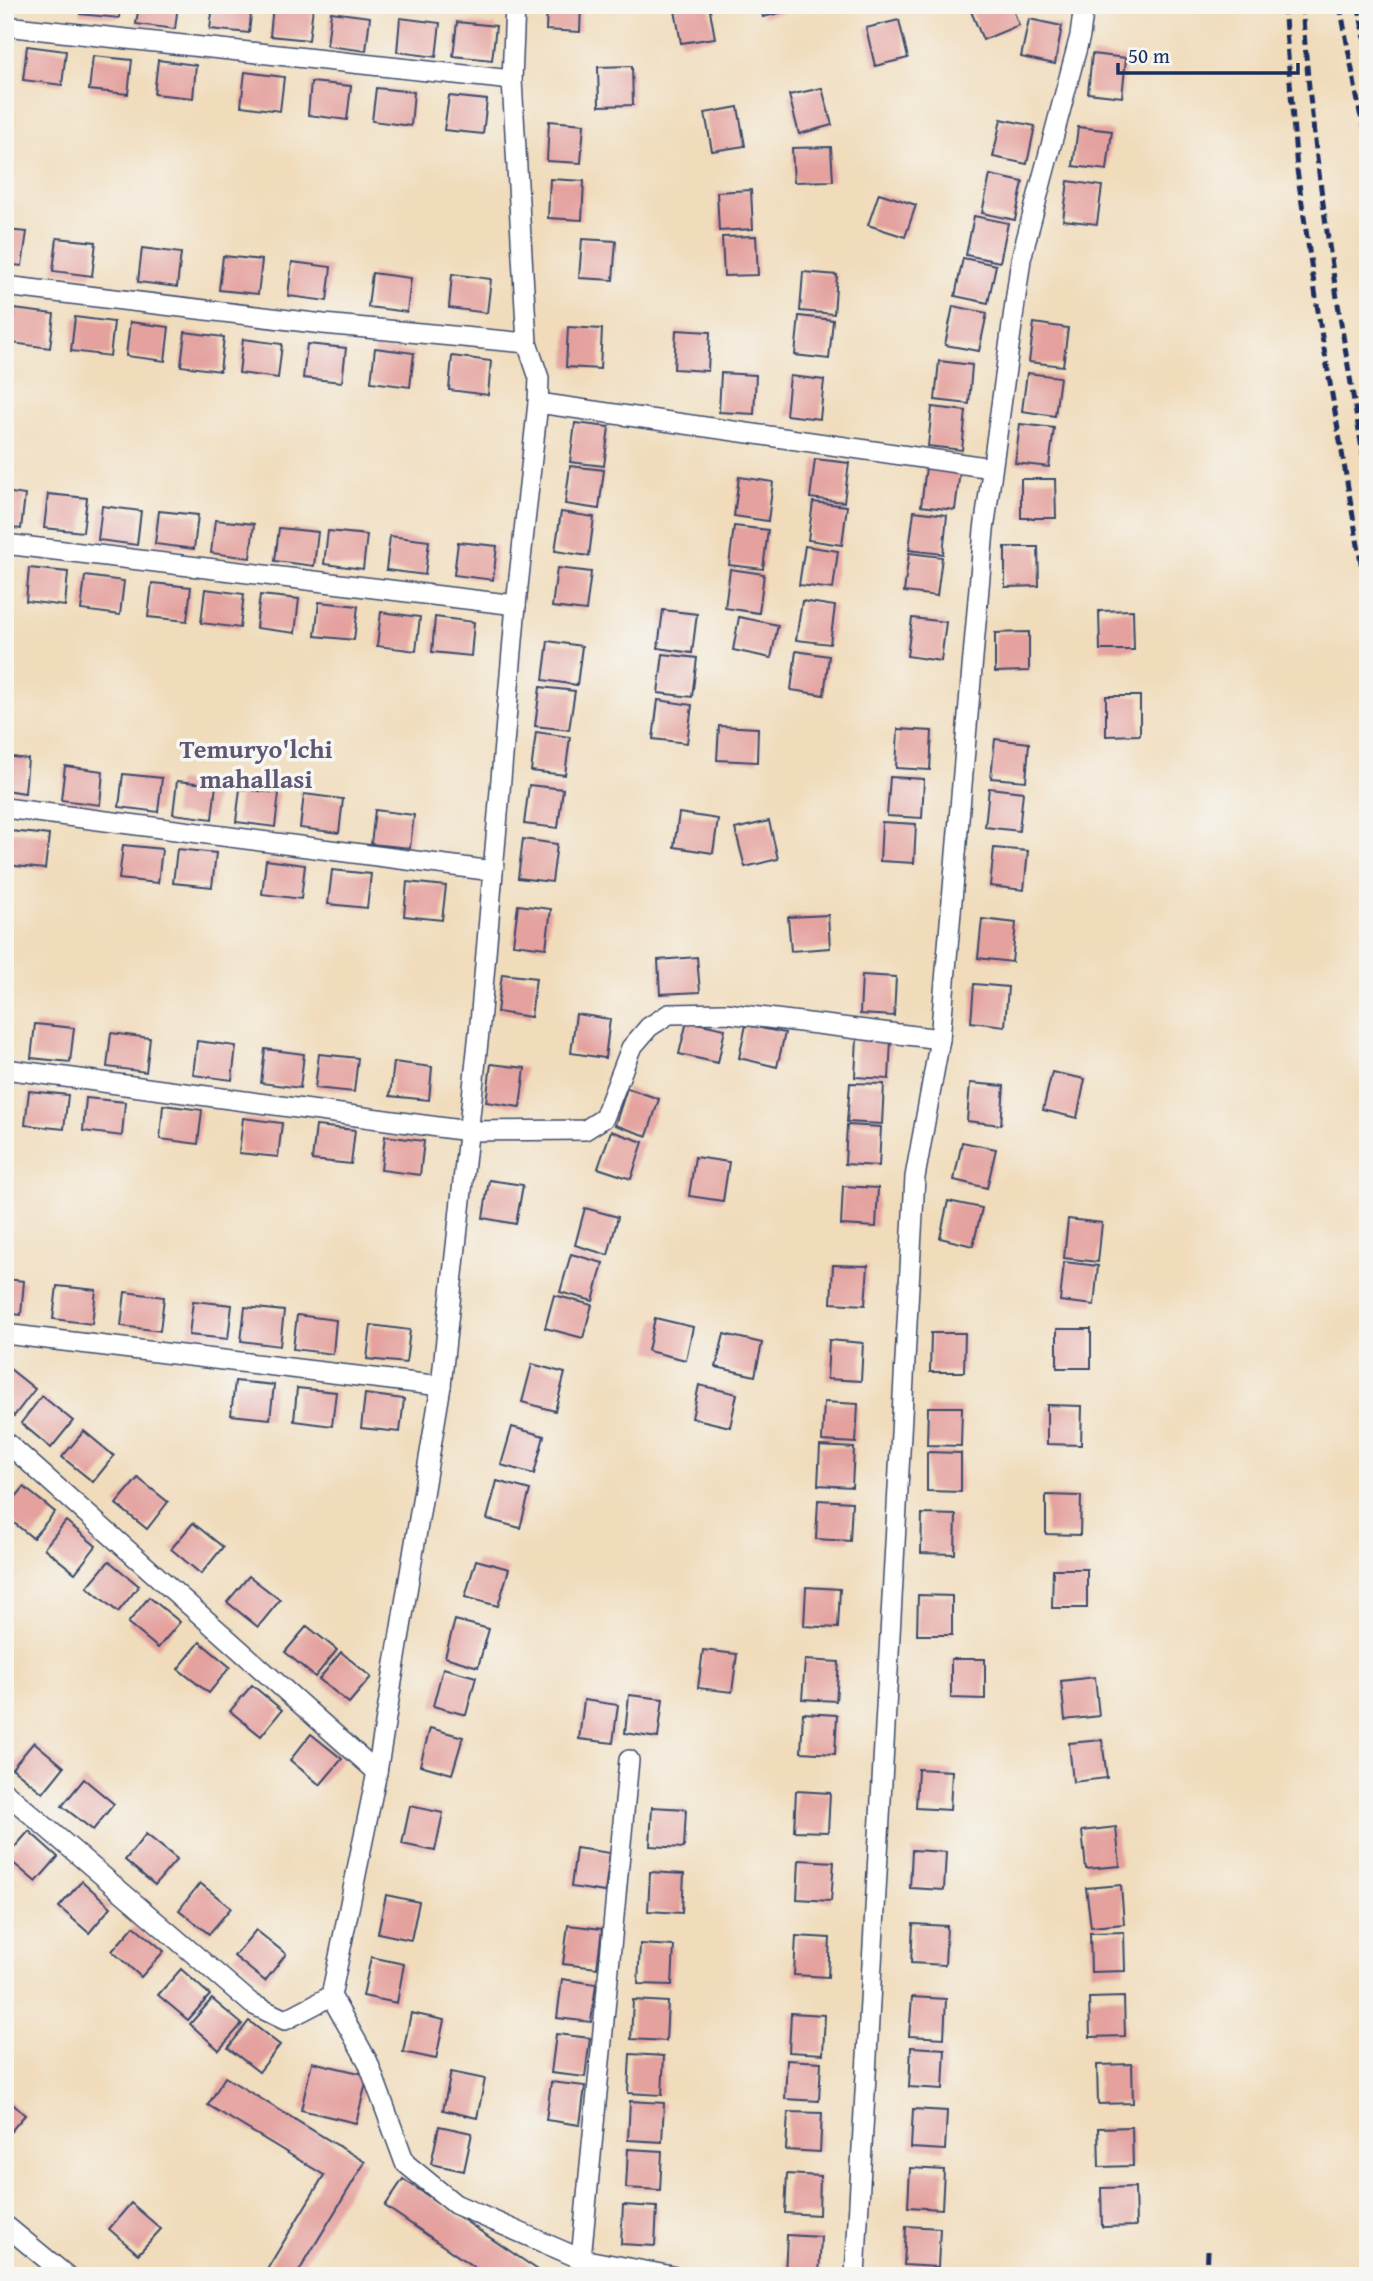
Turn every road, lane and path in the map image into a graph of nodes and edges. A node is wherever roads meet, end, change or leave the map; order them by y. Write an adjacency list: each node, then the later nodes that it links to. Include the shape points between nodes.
1 (515, 5): 4 (street)
2 (1084, 5): 8 (street, via 1080,36 1021,259)
3 (5, 26): 4 (street)
4 (512, 80): 6 (street)
5 (5, 286): 6 (street)
6 (527, 343): 7 (street, via 539,378)
7 (538, 402): 8 (street); 10 (street)
8 (992, 468): 13 (street)
9 (5, 544): 10 (street)
10 (516, 606): 12 (street)
11 (5, 808): 12 (street)
12 (493, 871): 15 (street)
13 (940, 1039): 15 (street, via 726,1013 669,1014 649,1027 631,1048 604,1118 585,1130); 27 (street, via 915,1177)
14 (5, 1069): 15 (street)
15 (468, 1130): 17 (street)
16 (5, 1334): 17 (street)
17 (442, 1386): 20 (street)
18 (5, 1441): 20 (street)
19 (629, 1760): 24 (street)
20 (377, 1772): 22 (street)
21 (5, 1792): 22 (street, via 252,2004 285,2020)
22 (331, 1996): 24 (street, via 368,2062 405,2163 455,2204)
23 (5, 2225): 25 (street)
24 (581, 2259): 26 (street)
25 (67, 2276)
26 (672, 2276)
27 (855, 2276)

